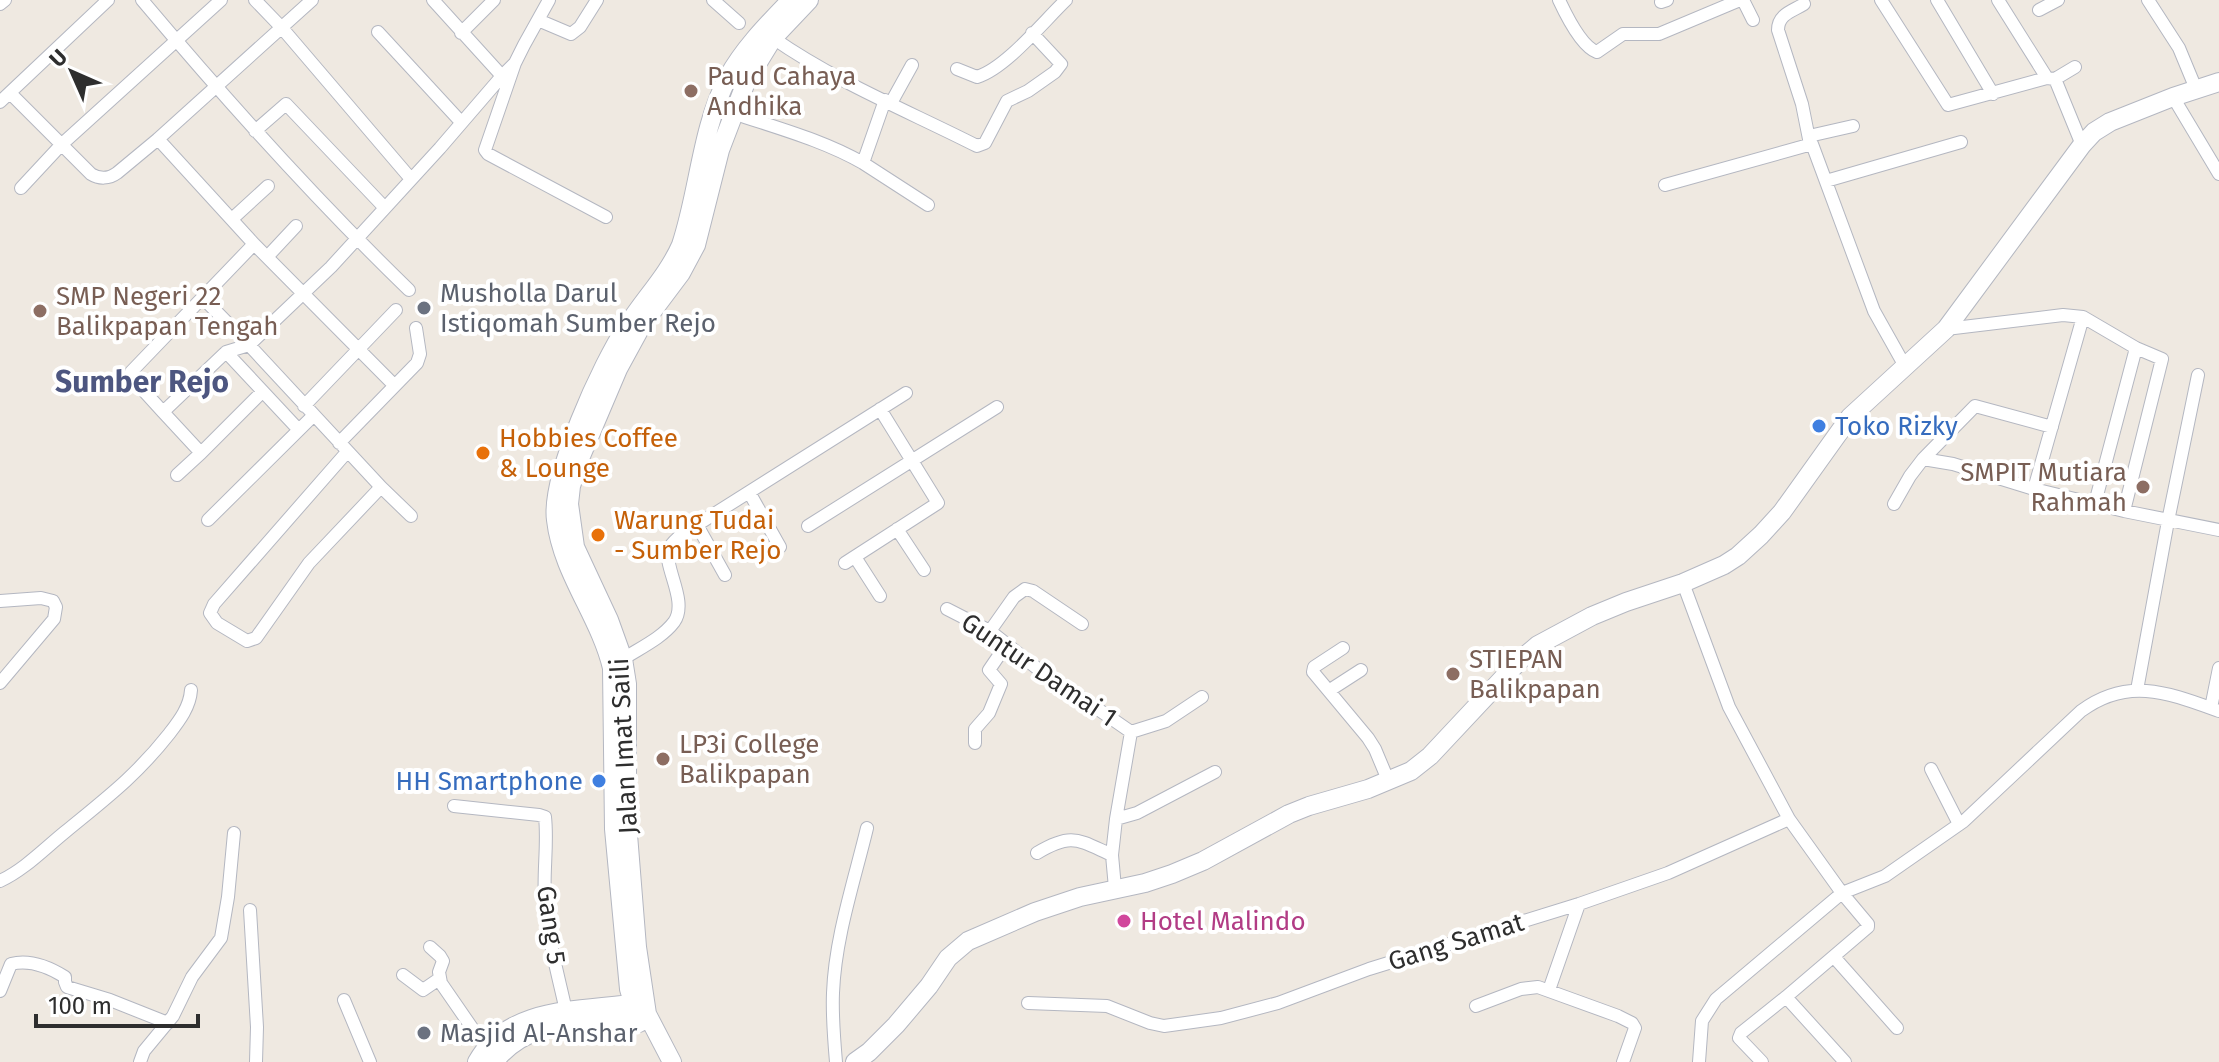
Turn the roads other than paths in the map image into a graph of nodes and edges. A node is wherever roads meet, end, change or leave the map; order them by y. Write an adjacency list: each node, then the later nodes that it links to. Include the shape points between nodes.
1 (5, 0): 22 (street)
2 (108, 0): 44 (street)
3 (142, 0): 33 (street)
4 (221, 0): 33 (street)
5 (255, 0): 28 (street)
6 (312, 0): 28 (street)
7 (433, 0): 30 (street)
8 (494, 0): 30 (street)
9 (549, 0): 25 (street)
10 (597, 0): 25 (street, via 571,34)
11 (713, 0): 27 (street)
12 (791, 0): 74 (main road, Jalan Imat Saili, via 727,80 681,245)
13 (809, 0): 32 (main road, Jalan Imat Saili)
14 (1066, 0): 31 (street)
15 (1559, 0): 16 (street, via 1594,52 1623,34 1659,34)
16 (1742, 0): 26 (street)
17 (1881, 0): 43 (street, via 1948,105)
18 (1937, 0): 43 (street)
19 (1998, 0): 39 (street)
20 (2058, 0): 24 (street)
21 (2148, 0): 42 (street, via 2179,48)
22 (0, 4)
23 (1804, 4): 52 (street, via 1783,16 1778,30)
24 (2039, 10)
25 (538, 20): 34 (street)
26 (1753, 20)
27 (739, 23)
28 (282, 28): 41 (street); 58 (street)
29 (378, 32): 48 (street)
30 (461, 33): 38 (street)
31 (1030, 35): 37 (street, via 983,74 972,76); 46 (street, via 1061,64 1007,101 982,145)
32 (773, 38): 46 (street); 47 (main road, Jalan Imat Saili)
33 (176, 40): 41 (street); 54 (street)
34 (515, 63): 38 (street); 65 (street, via 486,152)
35 (912, 65): 46 (street)
36 (2075, 67): 39 (street)
37 (957, 69)
38 (502, 76): 48 (street)
39 (2051, 79): 43 (street); 55 (street)
40 (2219, 82): 42 (main road)
41 (216, 86): 50 (street); 51 (street)
42 (2196, 89): 45 (main road)
43 (1993, 94)
44 (5, 97): 54 (street)
45 (2173, 97): 55 (main road, via 2110,122); 57 (street)
46 (888, 101): 56 (street)
47 (733, 113): 56 (street); 74 (main road, Jalan Imat Saili, via 696,245 681,273)
48 (461, 122): 58 (street)
49 (1853, 126): 52 (street)
50 (255, 131): 64 (street, via 286,104); 68 (street)
51 (158, 139): 54 (street, via 104,178 91,174); 66 (street)
52 (1810, 140): 59 (street); 60 (street)
53 (1961, 142): 59 (street)
54 (61, 145): 62 (street)
55 (2082, 145): 78 (main road)
56 (863, 163): 63 (street)
57 (2219, 174)
58 (411, 179): 64 (street)
59 (1826, 181): 83 (street, via 1874,311)
60 (1665, 185)
61 (268, 186): 66 (street)
62 (21, 188)
63 (928, 205)
64 (385, 208): 68 (street)
65 (606, 217)
66 (232, 219): 69 (street)
67 (296, 226): 70 (street)
68 (356, 239): 71 (street); 72 (street)
69 (254, 244): 70 (street); 73 (street)
70 (267, 257): 72 (street)
71 (409, 290)
72 (302, 294): 79 (street); 81 (street)
73 (203, 298): 79 (street); 91 (street, via 131,372)
74 (652, 302): 123 (main road, Jalan Imat Saili, via 607,392 575,473 569,504 575,547); 159 (main road, Jalan Imat Saili, via 614,346 600,374 564,465 555,519 612,668 614,829)
75 (396, 310): 81 (street)
76 (2083, 317): 78 (street); 80 (street); 92 (street)
77 (416, 328): 85 (street, via 419,359)
78 (1946, 329): 83 (main road)
79 (249, 345): 82 (street); 90 (street)
80 (2136, 348): 102 (street); 104 (street, via 2162,359)
81 (359, 350): 85 (street); 90 (street)
82 (226, 352): 86 (street); 91 (street)
83 (1906, 368): 115 (main road, via 1850,417 1761,535 1724,565)
84 (2198, 375): 107 (street)
85 (394, 385): 94 (street)
86 (262, 392): 93 (street); 95 (street)
87 (906, 393): 89 (street)
88 (997, 407): 97 (street)
89 (880, 409): 97 (street); 101 (street)
90 (309, 411): 93 (street); 94 (street)
91 (163, 412): 95 (street)
92 (2052, 427): 96 (street, via 1975,406); 100 (street)
93 (298, 429): 106 (street)
94 (343, 448): 99 (street); 99 (street, via 214,604 210,613 217,623 242,639 256,638 309,563)
95 (201, 453): 98 (street)
96 (1923, 459): 100 (street); 103 (street)
97 (912, 460): 109 (street); 110 (street, via 938,503)
98 (177, 475)
99 (381, 487): 105 (street)
100 (2034, 489): 102 (street)
101 (749, 492): 108 (street); 112 (street)
102 (2095, 503): 104 (street)
103 (1894, 504)
104 (2124, 511): 107 (street)
105 (411, 516)
106 (208, 520)
107 (2168, 521): 111 (street); 129 (street)
108 (697, 525): 114 (street); 123 (street, via 681,535 667,555 677,618)
109 (808, 526)
110 (897, 529): 113 (street); 116 (street, via 850,560)
111 (2219, 530)
112 (780, 547)
113 (924, 570)
114 (725, 575)
115 (1683, 583): 136 (main road, via 1603,611 1538,645 1430,756); 139 (street, via 1729,707)
116 (880, 596)
117 (0, 601): 126 (street, via 41,598 56,607 54,619)
118 (947, 609): 120 (street, Guntur Damai 1)
119 (1082, 624): 120 (street, via 1025,589)
120 (990, 631): 121 (street, Guntur Damai 1)
121 (1006, 645): 132 (street, Guntur Damai 1); 133 (street, via 989,670 1001,684 989,713 975,729)
122 (1343, 648): 128 (street, via 1313,668)
123 (623, 659): 159 (main road, Jalan Imat Saili, via 637,947)
124 (2219, 668): 131 (street)
125 (1361, 670): 128 (street)
126 (0, 683)
127 (191, 690): 145 (street, via 188,706 147,762 114,794)
128 (1330, 690): 136 (street, via 1375,749)
129 (2137, 690): 131 (street); 140 (street, via 2106,695 2081,711)
130 (1202, 697): 132 (street, via 1166,721)
131 (2215, 710)
132 (1131, 732): 138 (street)
133 (975, 743)
134 (1931, 769): 140 (street)
135 (1215, 772): 138 (street)
136 (1388, 780): 146 (main road, via 1299,810 1172,874)
137 (454, 806): 161 (street, Gang 5, via 546,820 546,918)
138 (1116, 819): 144 (street)
139 (1789, 819): 147 (street); 148 (street, Gang Samat, via 1668,873)
140 (1959, 824): 147 (street, via 1885,876)
141 (867, 828): 170 (street, via 835,971)
142 (234, 833): 162 (street, via 221,938)
143 (1037, 853): 144 (street, via 1073,839)
144 (1112, 855): 146 (street)
145 (0, 881)
146 (1115, 888): 171 (main road, via 1035,912 968,941 948,958 896,1025)
147 (1842, 893): 151 (street, via 1869,925); 173 (street, via 1716,999 1702,1021)
148 (1579, 904): 154 (street); 158 (street, Gang Samat, via 1221,1018 1164,1026 1116,1008)
149 (250, 910): 166 (street)
150 (430, 947): 153 (street, via 443,961)
151 (1834, 957): 156 (street); 163 (street)
152 (403, 975): 153 (street, via 423,990)
153 (439, 979): 164 (street)
154 (1549, 990): 160 (street, via 1527,988); 172 (street, via 1632,1023 1634,1033)
155 (0, 991): 162 (street, via 11,964 40,964 65,977 67,987)
156 (1786, 997): 174 (street, via 1739,1035); 175 (street)
157 (344, 1000): 167 (street)
158 (1028, 1003)
159 (634, 1005): 161 (main road); 164 (main road, via 617,1020 549,1026); 168 (main road); 169 (main road)
160 (1476, 1006)
161 (566, 1011): 164 (main road, via 509,1028)
162 (168, 1023): 165 (street)
163 (1897, 1028)
164 (486, 1057)
165 (140, 1062)
166 (256, 1062)
167 (370, 1062)
168 (660, 1062)
169 (672, 1062)
170 (836, 1062)
171 (855, 1062)
172 (1623, 1062)
173 (1699, 1062)
174 (1762, 1062)
175 (1845, 1062)

